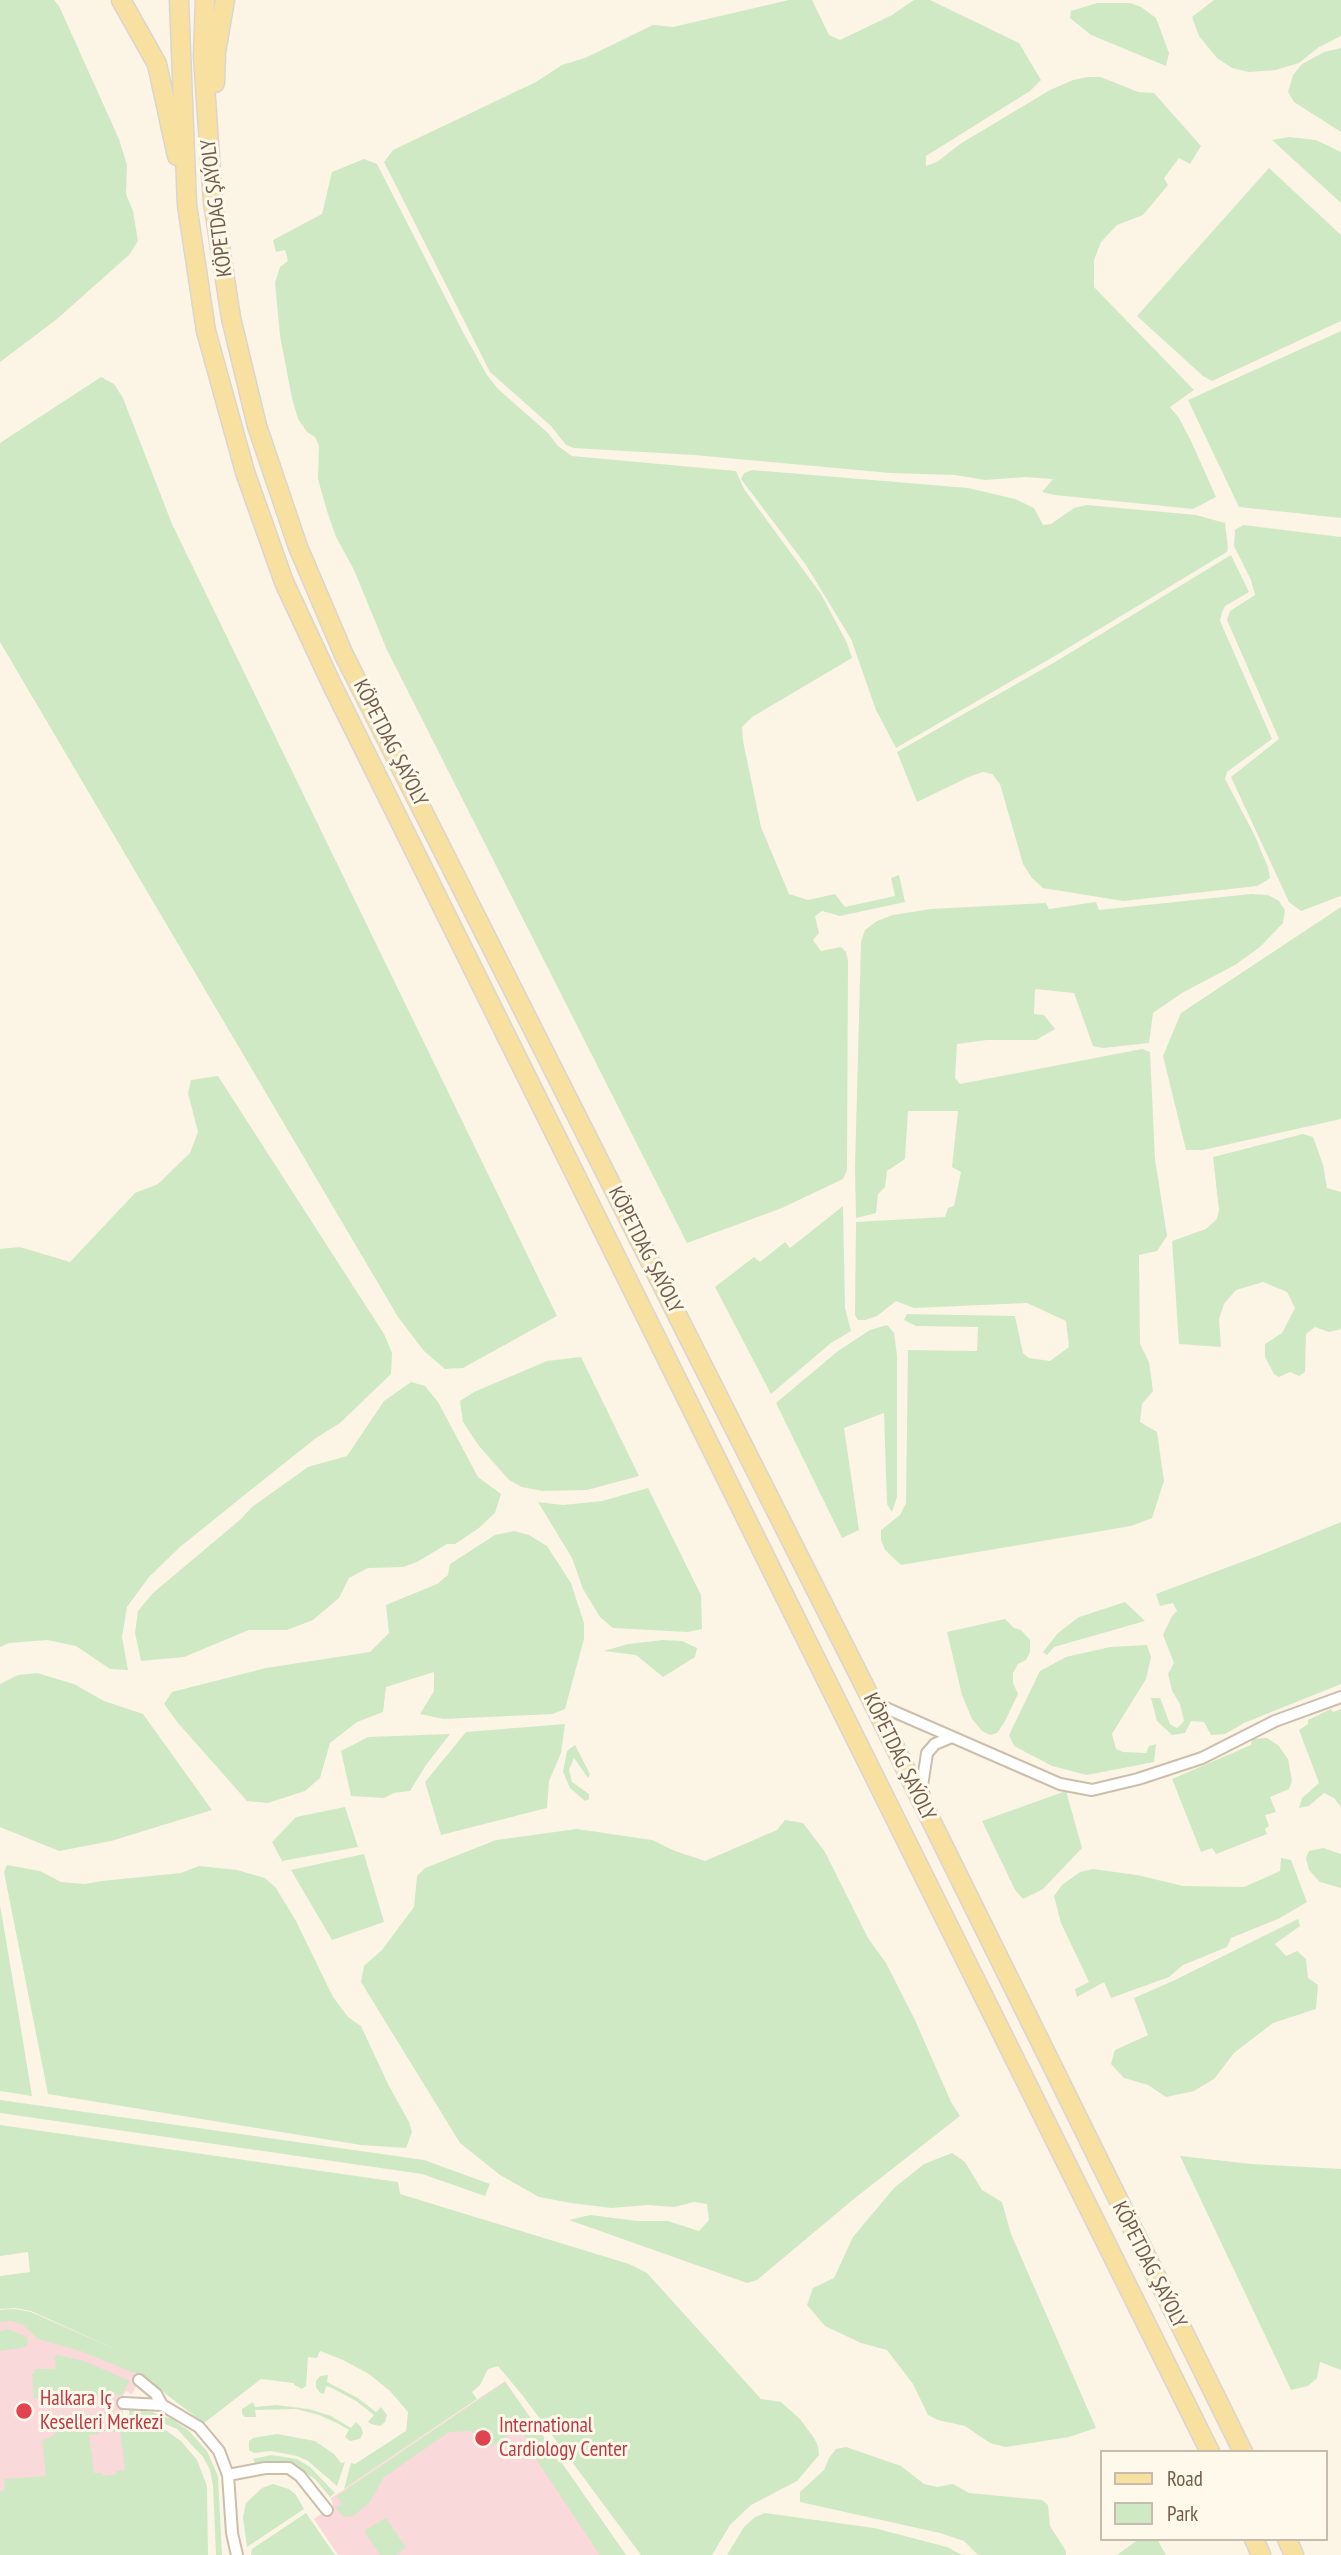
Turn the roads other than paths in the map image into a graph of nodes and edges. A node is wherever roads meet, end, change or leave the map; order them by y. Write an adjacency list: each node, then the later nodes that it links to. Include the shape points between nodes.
1 (121, 0): 6 (main road, via 157,64)
2 (179, 0): 6 (main road, KÖPETDAG ŞAÝOLY)
3 (205, 0): 5 (main road, KÖPETDAG ŞAÝOLY, via 203,56)
4 (225, 0): 5 (main road, via 216,52)
5 (213, 202): 8 (main road, KÖPETDAG ŞAÝOLY, via 231,318 257,426 298,547 334,631)
6 (187, 205): 14 (main road, KÖPETDAG ŞAÝOLY, via 206,331 245,472 289,594)
7 (1341, 1697): 9 (street, via 1275,1721 1202,1758 1092,1790 1060,1784)
8 (872, 1701): 9 (street); 10 (main road, KÖPETDAG ŞAÝOLY)
9 (952, 1737): 10 (street, via 935,1744 927,1754 922,1786)
10 (929, 1819): 15 (main road, KÖPETDAG ŞAÝOLY)
11 (139, 2380): 13 (street)
12 (123, 2403): 13 (street)
13 (162, 2405): 16 (street, via 199,2427 219,2451)
14 (1209, 2450)
15 (1242, 2450)
16 (228, 2475): 17 (street, via 289,2468); 18 (street)
17 (327, 2510)
18 (232, 2533): 19 (street); 20 (street)
19 (229, 2555)
20 (237, 2555)

